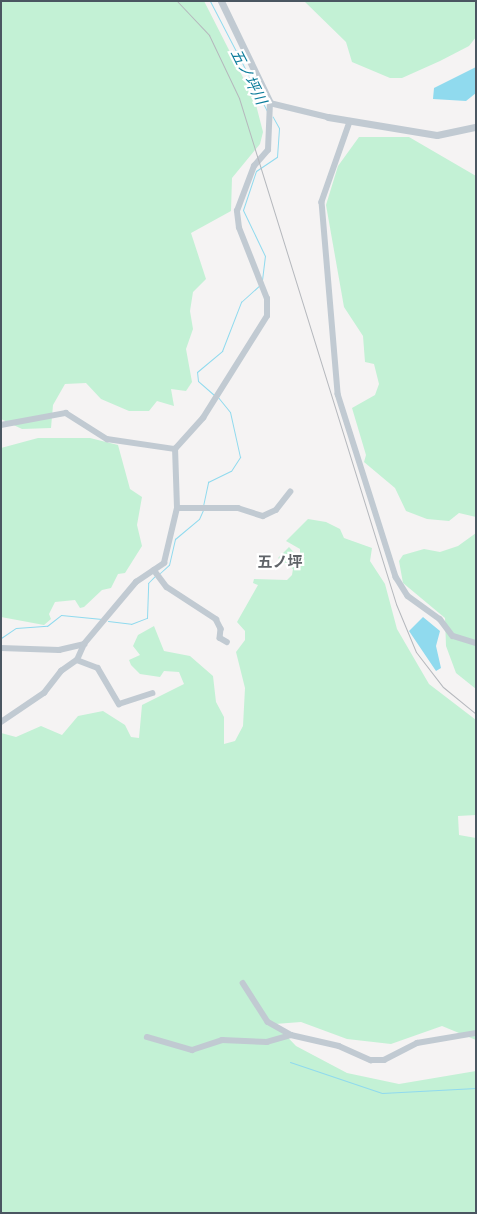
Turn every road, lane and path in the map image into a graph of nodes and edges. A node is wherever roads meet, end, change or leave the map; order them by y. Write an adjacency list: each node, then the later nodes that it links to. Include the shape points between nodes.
1 (221, 1): 2 (street)
2 (270, 106): 3 (street); 7 (street, via 268,150 254,166 237,211 239,228 267,300 267,316 202,418)
3 (328, 116): 4 (street)
4 (350, 122): 5 (street, via 437,135); 12 (street, via 322,202 336,383 396,577 408,596 453,636)
5 (476, 127)
6 (1, 425): 7 (street, via 66,413 107,439)
7 (175, 449): 9 (street)
8 (290, 492): 9 (street, via 276,510 263,516 238,508)
9 (177, 508): 10 (street, via 166,559)
10 (154, 570): 11 (street, via 167,587 216,619 222,629 220,638); 13 (street, via 136,582)
11 (227, 642)
12 (476, 643)
13 (84, 644): 14 (street, via 59,650); 15 (street)
14 (1, 648)
15 (77, 660): 16 (street, via 98,668 119,704); 17 (street, via 31,705)
16 (152, 693)
17 (1, 722)
18 (243, 984): 20 (street, via 268,1022)
19 (476, 1033): 20 (street, via 417,1043 384,1060)
20 (291, 1035): 21 (street, via 267,1042 222,1040 192,1050)
21 (147, 1038)

